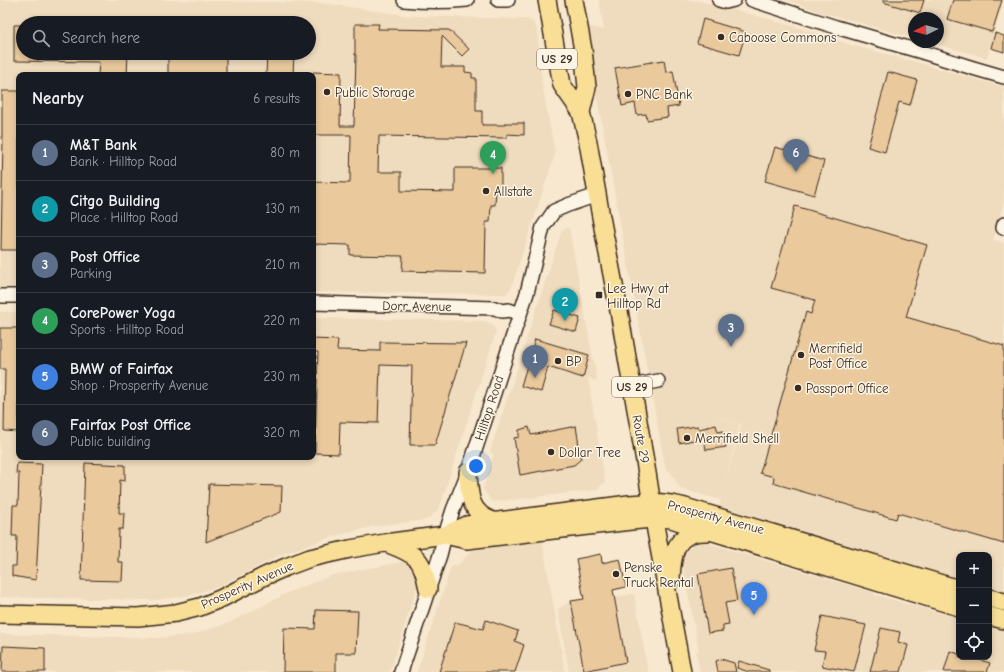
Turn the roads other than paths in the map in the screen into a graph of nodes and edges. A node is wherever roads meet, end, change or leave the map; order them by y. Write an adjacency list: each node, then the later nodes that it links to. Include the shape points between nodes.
1 (404, 0): 2 (street)
2 (467, 0)
3 (498, 0): 4 (street)
4 (508, 0)
5 (547, 0): 11 (main road, Route 29 / US 29, via 562,85)
6 (574, 0): 11 (main road, Route 29 / US 29, via 587,87)
7 (719, 0): 8 (street)
8 (734, 0)
9 (752, 0): 10 (street)
10 (1004, 77)
11 (581, 112): 12 (main road, Route 29 / US 29)
12 (597, 195): 16 (street, Hilltop Road, via 554,211 543,227); 18 (main road, Route 29 / US 29)
13 (0, 296): 14 (street)
14 (16, 296)
15 (316, 303): 16 (street, Dorr Avenue, via 495,308)
16 (520, 314): 19 (street, Hilltop Road)
17 (658, 381): 18 (street)
18 (632, 386): 20 (main road, Route 29 / US 29)
19 (468, 472): 21 (main road, via 474,508 481,516); 23 (street, Hilltop Road)
20 (653, 510): 21 (main road, Prosperity Avenue); 22 (main road, Prosperity Avenue, via 661,518); 23 (main road, Prosperity Avenue, via 467,540); 25 (main road, Prosperity Avenue, via 670,503); 28 (main road, Route 29 / US 29)
21 (493, 521): 23 (main road, Prosperity Avenue, via 467,525)
22 (719, 534): 28 (main road, via 700,532 680,542 672,560); 30 (main road, Prosperity Avenue)
23 (445, 535): 24 (main road, Prosperity Avenue); 26 (street, Hilltop Road)
24 (386, 543): 26 (main road, via 418,559); 31 (main road, Prosperity Avenue, via 310,558 265,576 200,608 176,613 138,617)
25 (956, 588)
26 (428, 589): 34 (street, Hilltop Road)
27 (992, 599): 29 (main road)
28 (669, 600): 35 (main road, Route 29 / US 29)
29 (1004, 602)
30 (956, 606)
31 (0, 614)
32 (992, 617): 33 (main road)
33 (1004, 620)
34 (401, 672)
35 (682, 672)

